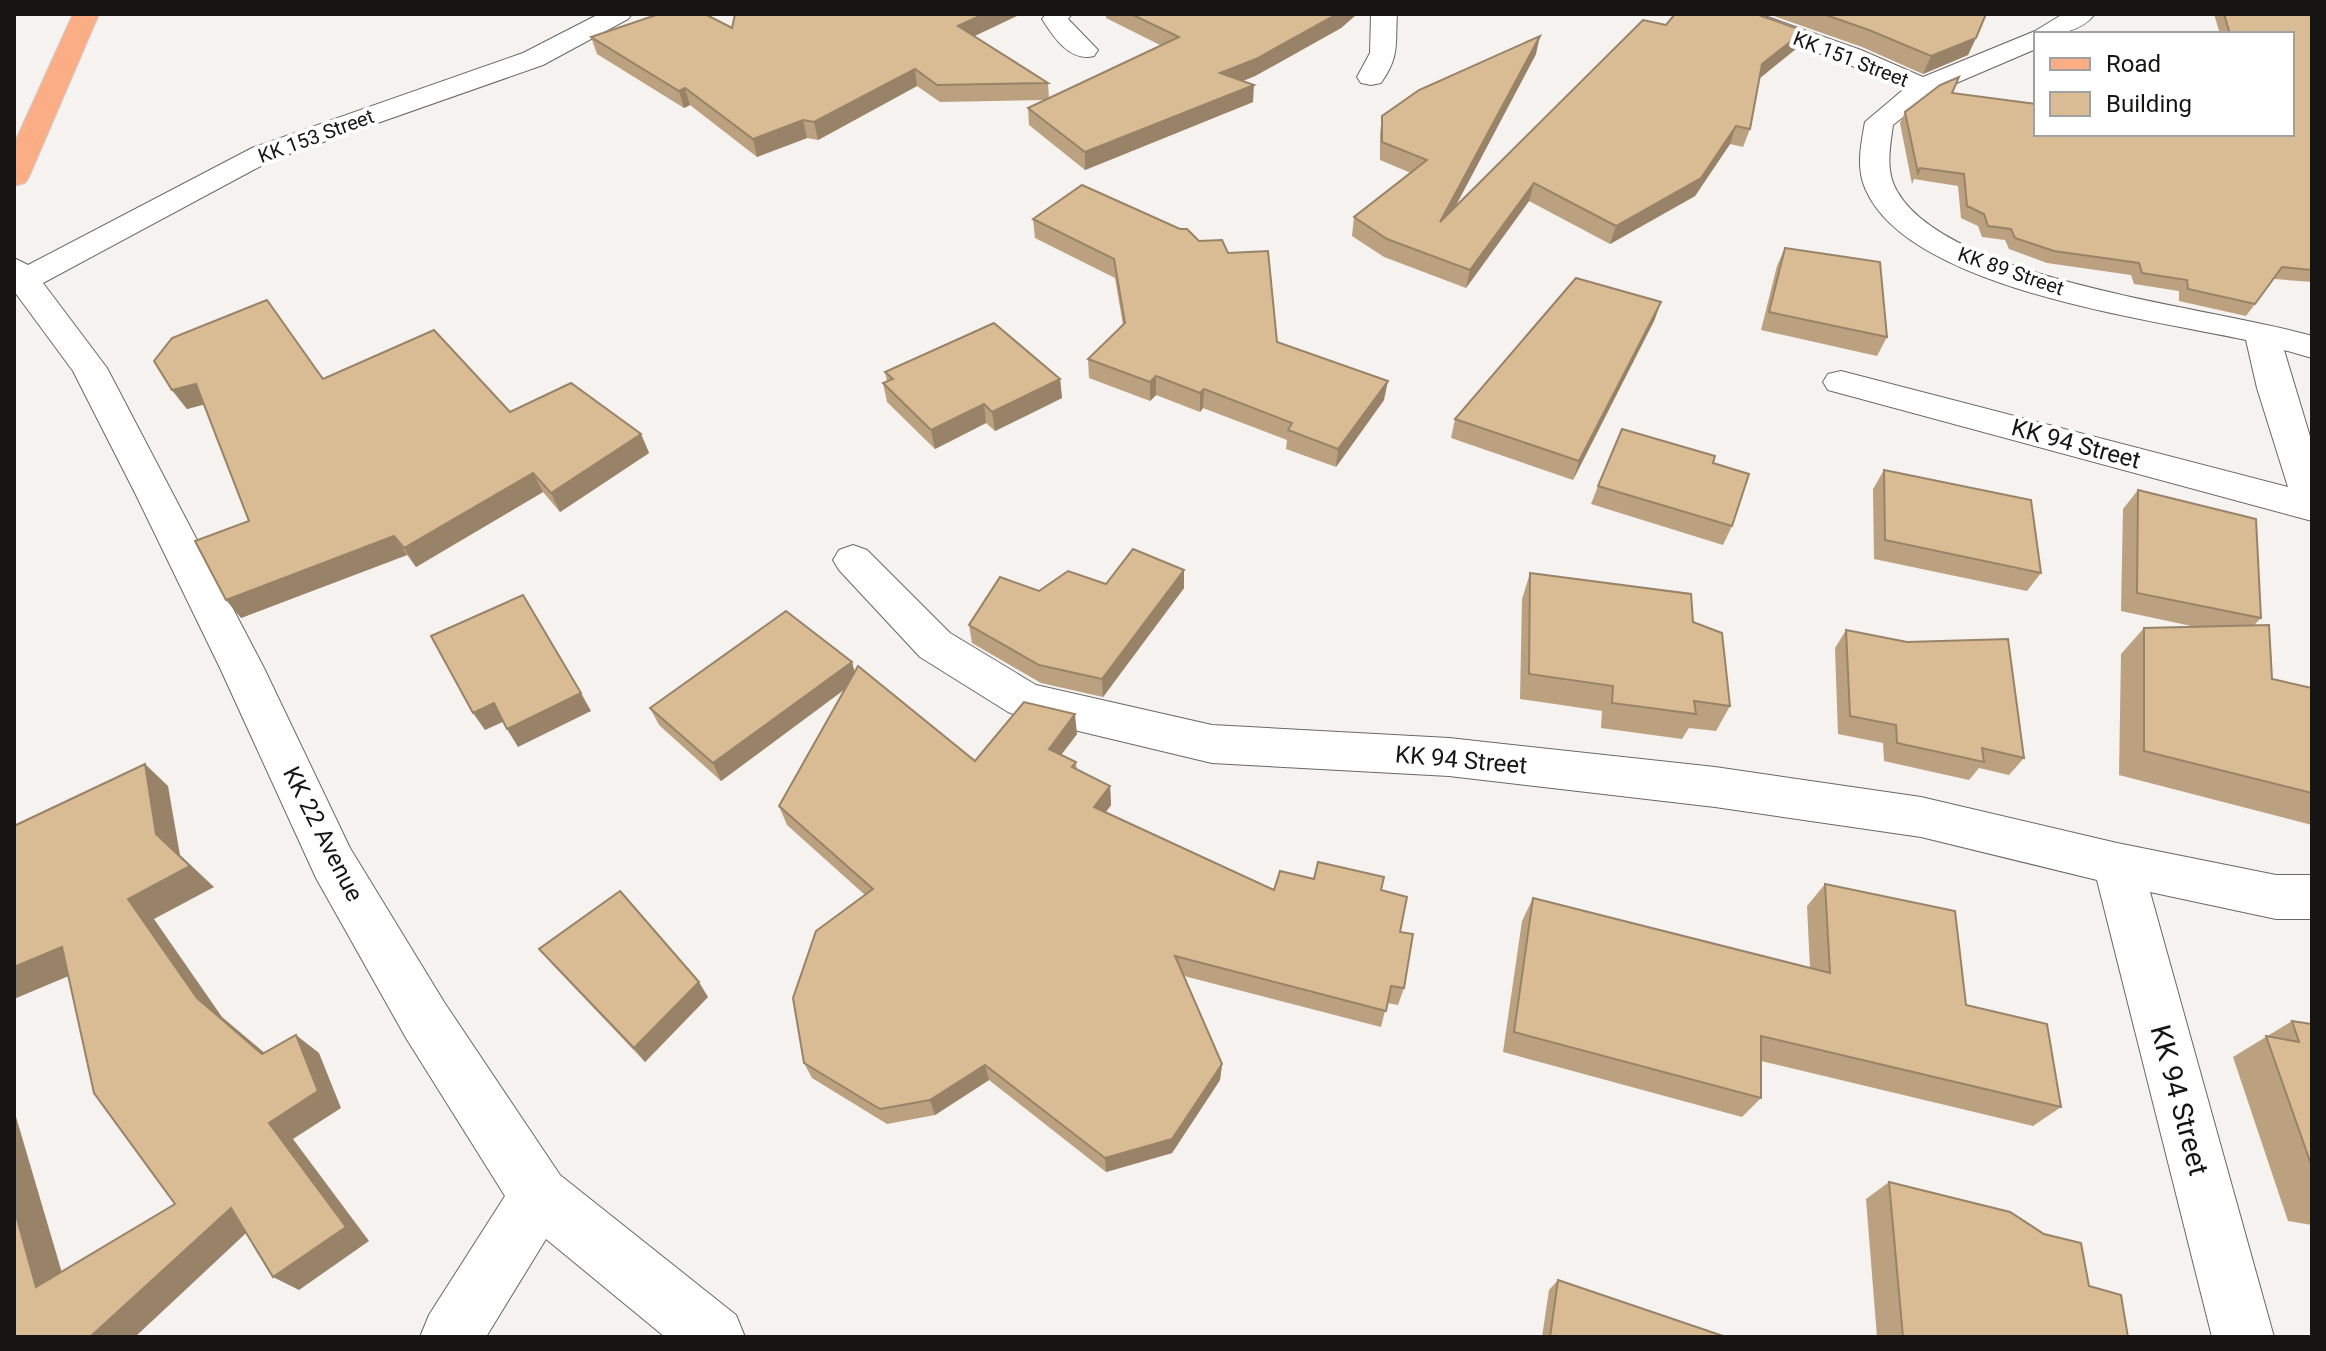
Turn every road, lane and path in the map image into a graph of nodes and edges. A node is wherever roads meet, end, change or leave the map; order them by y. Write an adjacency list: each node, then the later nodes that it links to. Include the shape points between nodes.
1 (86, 14): 12 (main road)
2 (619, 14): 13 (street, KK 153 Street, via 533,59 262,154)
3 (1059, 14): 9 (street, via 1055,19 1064,33)
4 (1384, 14): 10 (street, via 1383,62)
5 (1735, 14): 11 (street, KK 151 Street)
6 (2082, 14): 7 (street)
7 (2050, 32)
8 (2034, 40): 11 (street, KK 89 Street)
9 (1085, 50)
10 (1371, 77)
11 (1923, 87): 14 (street, KK 89 Street, via 1879,122 1872,165 1886,199 1920,235 1979,264 2049,288)
12 (14, 177)
13 (19, 274): 22 (street, KK 22 Avenue, via 89,368 333,863 425,1020)
14 (2262, 332): 15 (street, KK 89 Street); 17 (street)
15 (2312, 347)
16 (1841, 382): 18 (street, KK 94 Street)
17 (2312, 500)
18 (2312, 507)
19 (853, 560): 20 (street, KK 94 Street, via 935,645 1024,700 1212,744 1449,757 1906,815)
20 (2117, 864): 21 (street, KK 94 Street, via 2276,897); 25 (street, KK 94 Street)
21 (2312, 897)
22 (539, 1196): 23 (street); 24 (street, KK 22 Avenue)
23 (451, 1337)
24 (714, 1337)
25 (2243, 1337)

